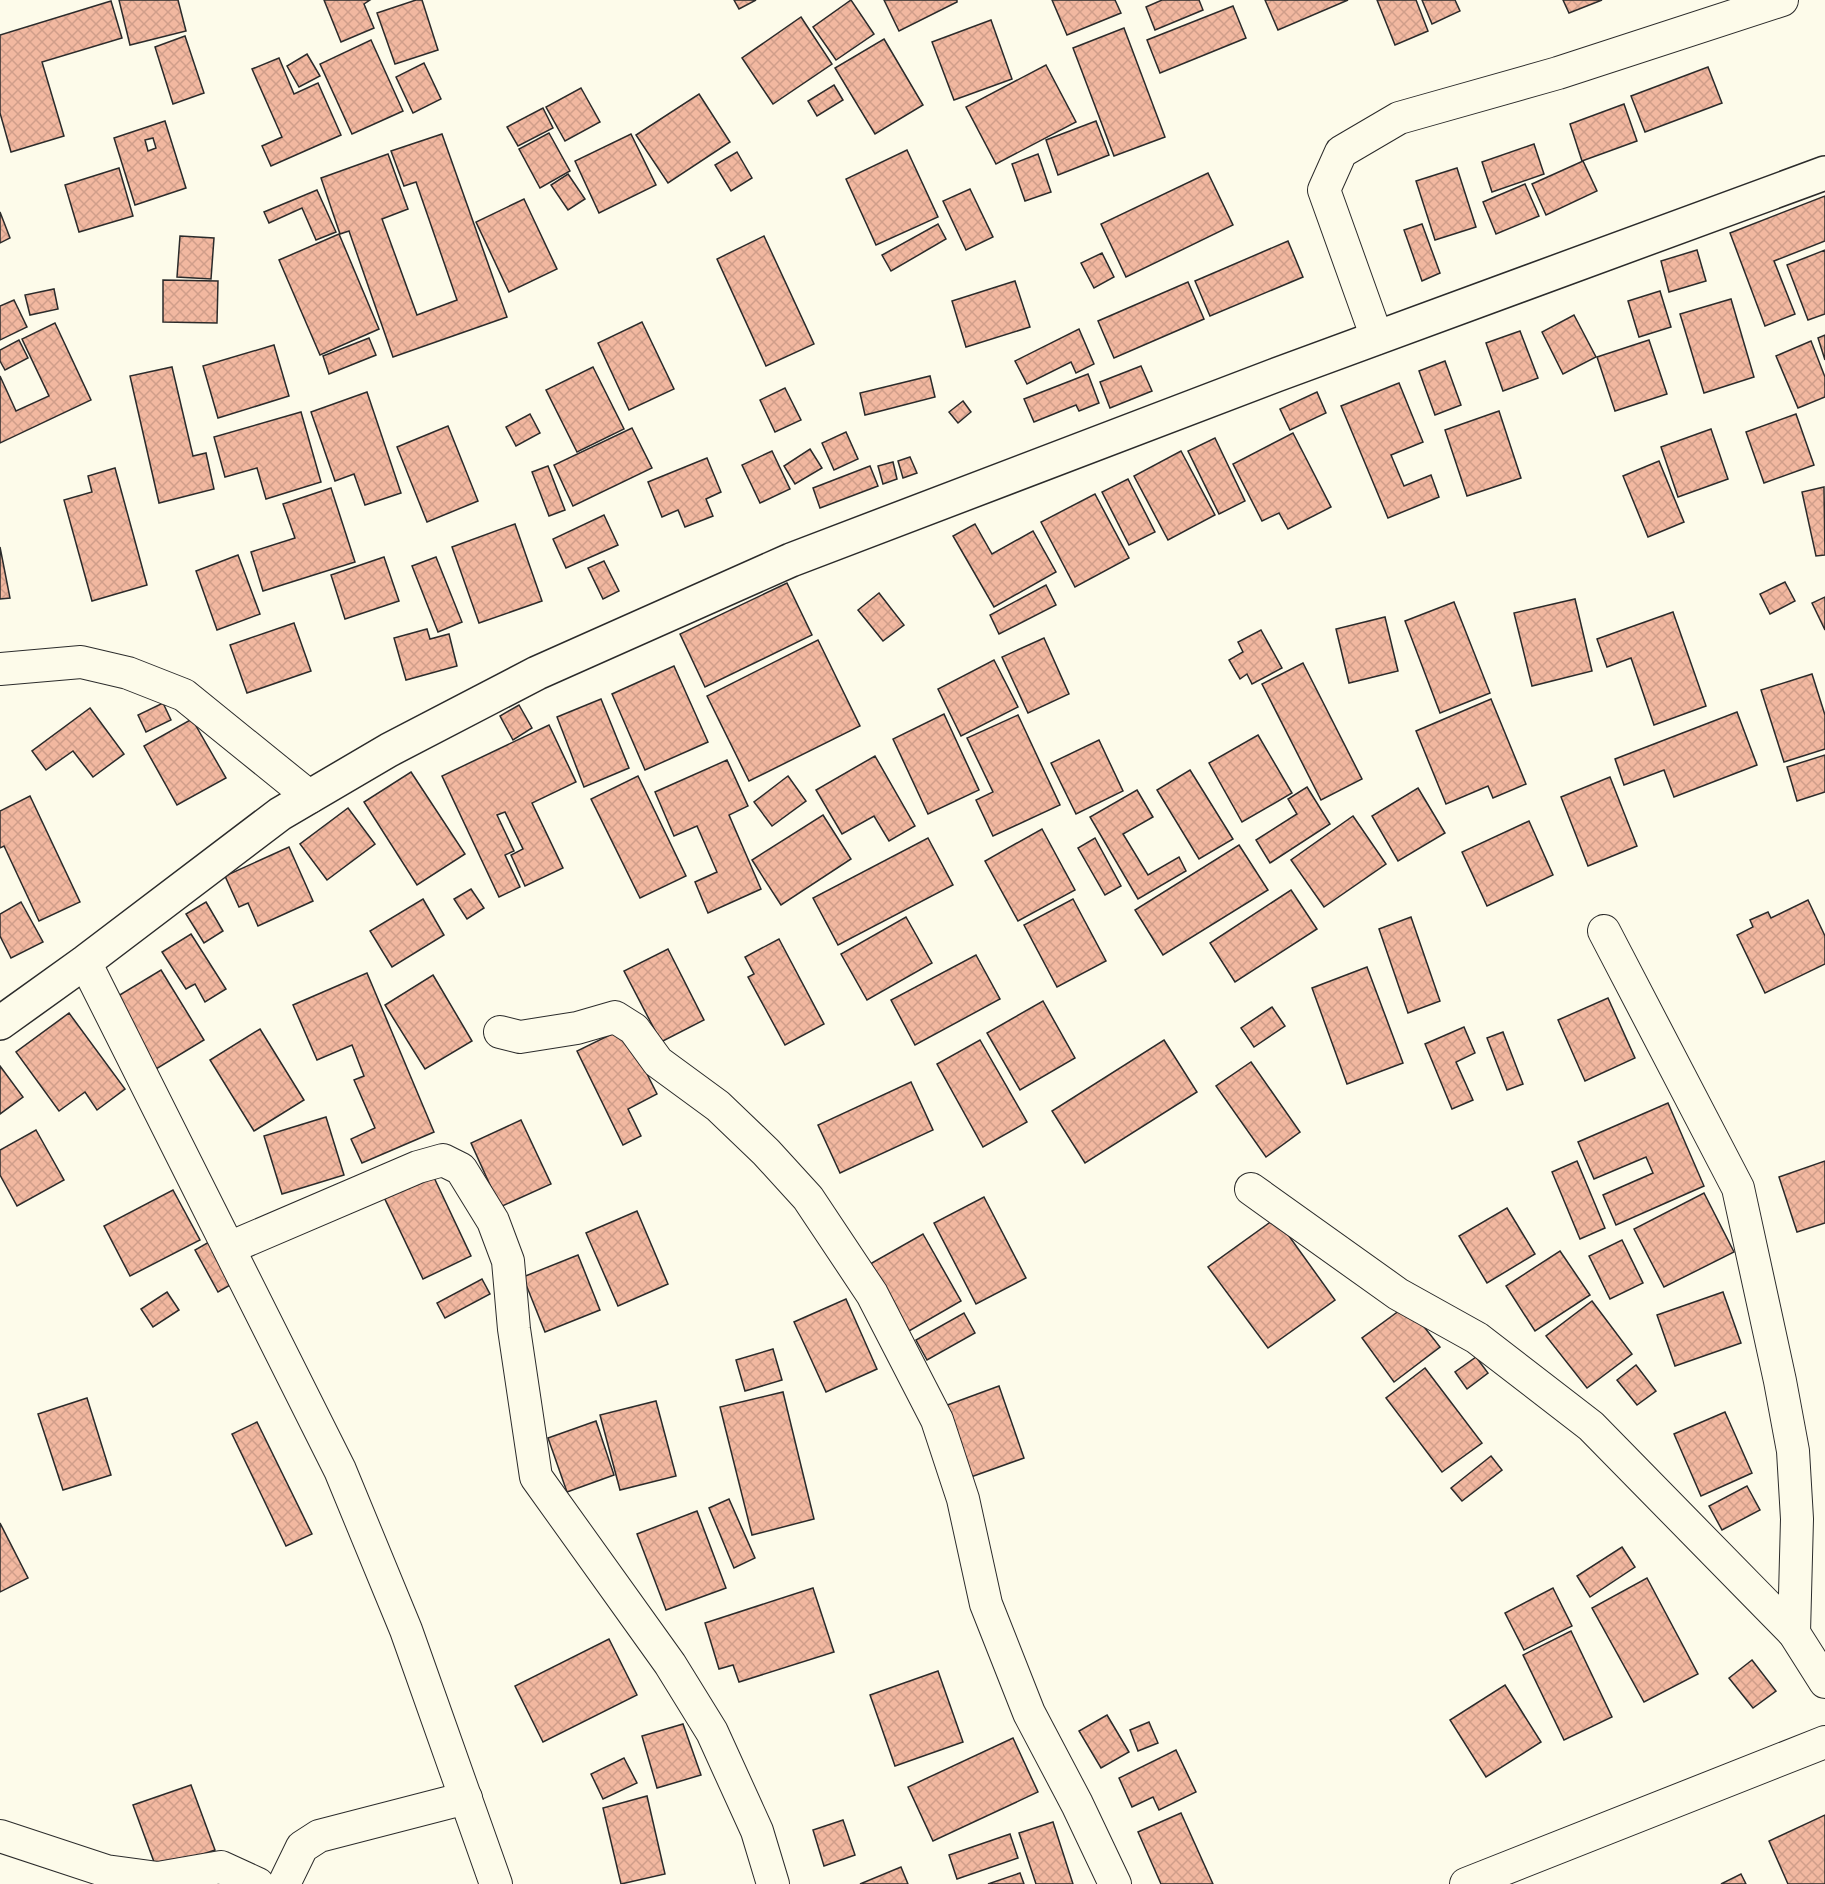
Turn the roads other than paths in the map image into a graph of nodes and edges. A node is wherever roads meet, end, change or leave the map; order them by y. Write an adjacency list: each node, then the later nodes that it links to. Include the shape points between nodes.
1 (1782, 0): 3 (street, via 1558,73 1399,118 1341,152 1324,190)
2 (1825, 173): 3 (main road)
3 (1377, 338): 5 (main road, via 790,560 537,673 389,750)
4 (0, 669): 5 (street, via 81,662 128,673 184,695)
5 (310, 797): 7 (main road, via 280,814)
6 (1604, 930): 12 (street, via 1738,1188 1793,1450 1797,1519)
7 (85, 962): 8 (main road); 11 (street)
8 (0, 1023)
9 (500, 1032): 21 (street, via 520,1037 615,1017 634,1029 658,1062 718,1106 808,1198 872,1294 937,1420 963,1499 986,1604 1029,1713)
10 (1251, 1189): 12 (street, via 1398,1294 1477,1338 1591,1426)
11 (229, 1248): 15 (street, via 340,1470 406,1630); 20 (street, via 418,1167 443,1160 461,1169 493,1221 508,1261 536,1477 670,1664 712,1732 758,1831)
12 (1794, 1633): 13 (street)
13 (1825, 1682)
14 (1825, 1742): 22 (street)
15 (466, 1798): 18 (street, via 319,1836 302,1847); 19 (street)
16 (0, 1836): 17 (street, via 106,1871 158,1878 221,1867)
17 (258, 1884)
18 (284, 1884)
19 (496, 1884)
20 (773, 1884)
21 (1115, 1884)
22 (1466, 1884)

